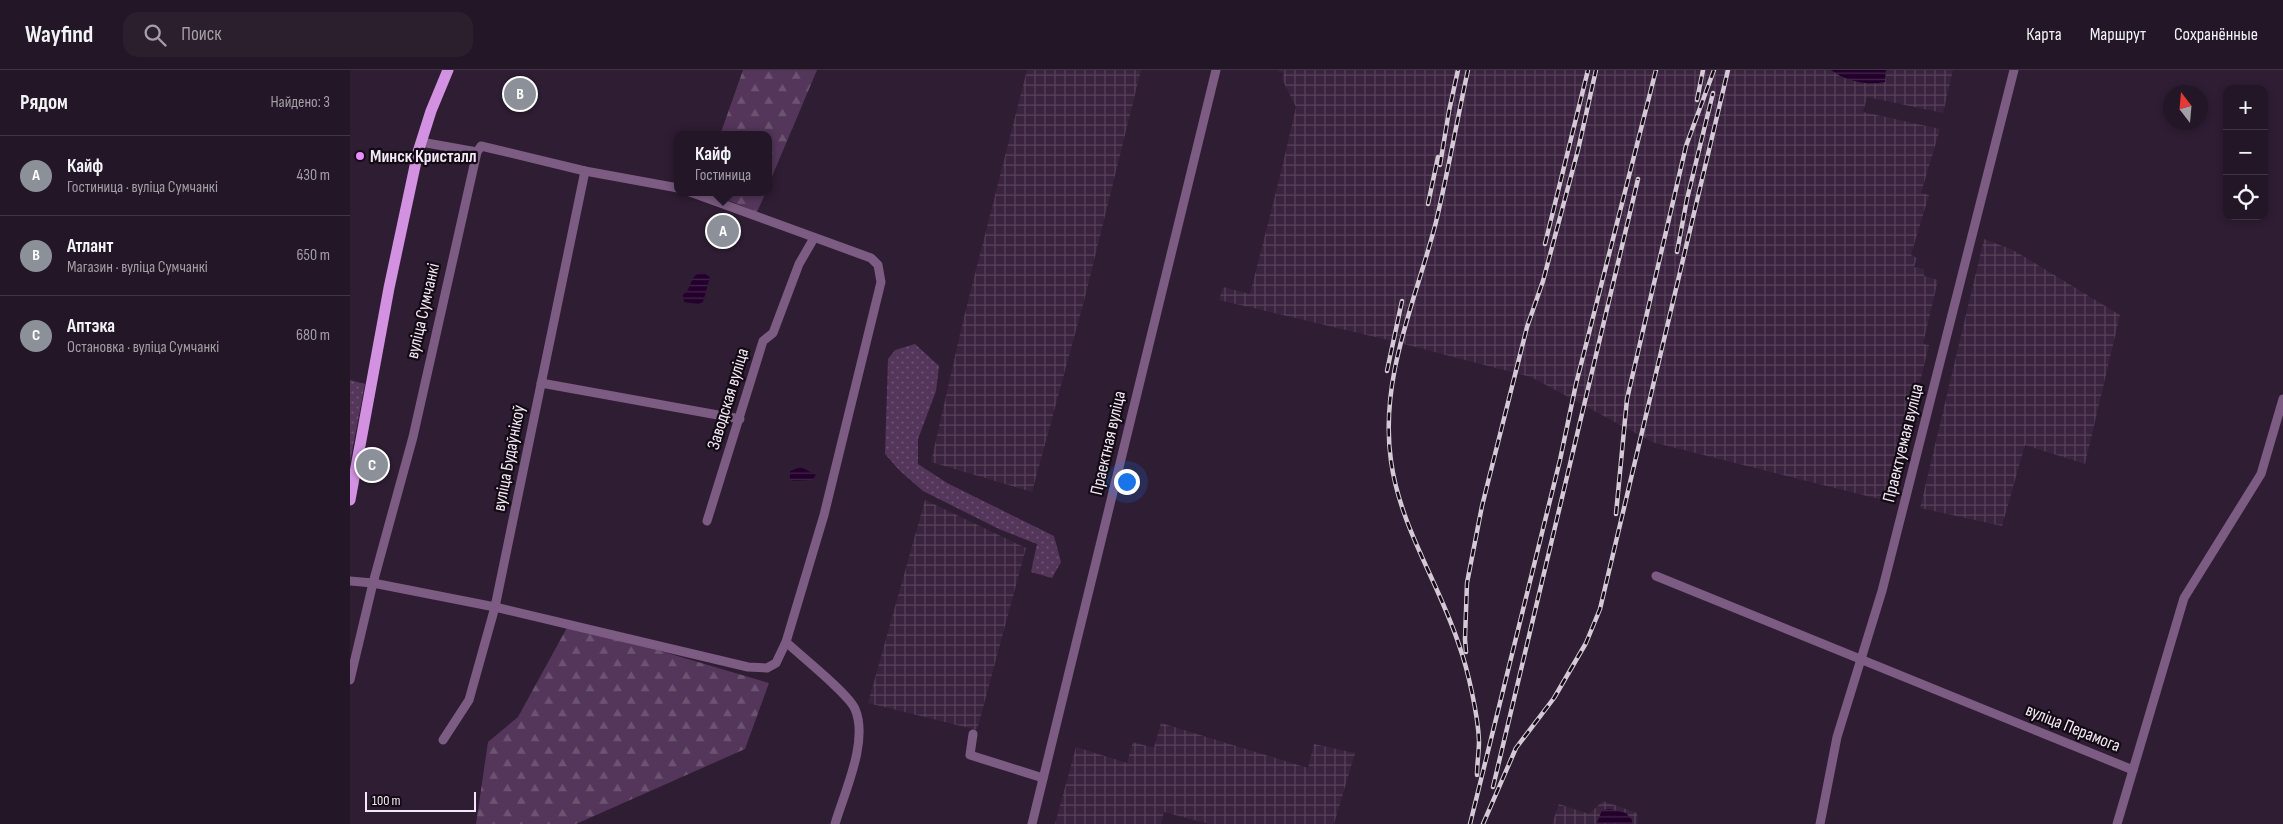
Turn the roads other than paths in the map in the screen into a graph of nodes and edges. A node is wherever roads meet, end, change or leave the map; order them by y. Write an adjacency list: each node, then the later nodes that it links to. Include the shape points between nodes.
1 (448, 70): 4 (main road, вуліца Сумчанкі)
2 (1216, 70): 25 (street, Праектная вуліца)
3 (2014, 70): 20 (street, Праектуемая вуліца)
4 (421, 142): 5 (street); 13 (main road, вуліца Сумчанкі, via 389,288)
5 (477, 152): 6 (street, via 481,146); 17 (street, вуліца Сумчанкі, via 413,436)
6 (585, 171): 7 (street); 10 (street, вуліца Будаўнікоў)
7 (674, 187)
8 (701, 196): 9 (street)
9 (814, 238): 12 (street, Заводская вуліца, via 799,264 773,333 763,341); 19 (street, via 871,258 878,265 881,282 824,515)
10 (541, 384): 12 (street); 18 (street, вуліца Будаўнікоў)
11 (2283, 399): 24 (street, вуліца Перамога, via 2261,474 2184,598)
12 (740, 419): 14 (street, Заводская вуліца)
13 (350, 500)
14 (707, 521)
15 (1656, 576): 20 (street, вуліца Перамога)
16 (350, 581): 17 (street)
17 (373, 583): 18 (street); 21 (street, вуліца Сумчанкі)
18 (495, 607): 19 (street, via 748,667 767,668 776,663); 23 (street, вуліца Будаўнікоў, via 469,700)
19 (786, 642): 26 (street, via 855,708 859,747)
20 (1863, 658): 24 (street, вуліца Перамога); 28 (street, Праектуемая вуліца, via 1837,737)
21 (350, 680)
22 (973, 734): 25 (street, via 970,756)
23 (443, 740)
24 (2133, 770): 29 (street)
25 (1043, 778): 27 (street, Праектная вуліца)
26 (835, 824)
27 (1032, 824)
28 (1820, 824)
29 (2117, 824)

